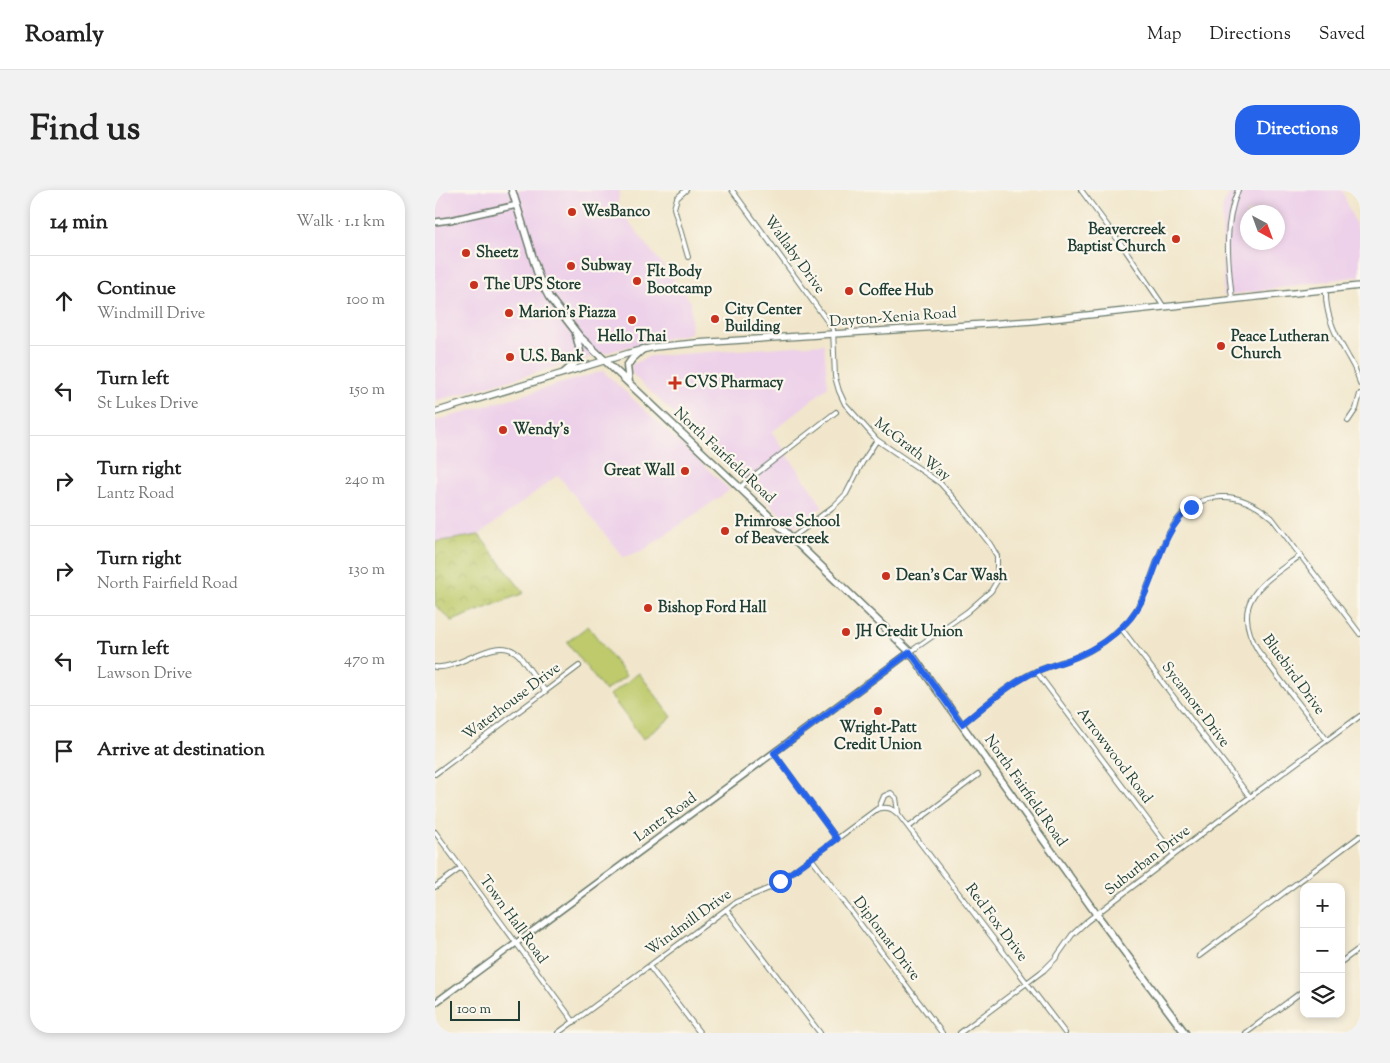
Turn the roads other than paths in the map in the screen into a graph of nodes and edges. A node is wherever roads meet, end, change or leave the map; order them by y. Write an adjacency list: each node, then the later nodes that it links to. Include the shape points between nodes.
1 (512, 190): 6 (main road, North Fairfield Road)
2 (686, 190): 8 (street, via 677,198 674,208)
3 (732, 190): 14 (street, Wallaby Drive, via 808,293 833,329)
4 (1081, 190): 12 (street)
5 (1238, 190): 11 (street, via 1227,235)
6 (517, 205): 7 (street); 13 (main road, North Fairfield Road, via 539,278)
7 (435, 222)
8 (688, 257)
9 (1360, 286): 10 (main road, Dayton-Xenia Road)
10 (1325, 290): 11 (main road, Dayton-Xenia Road); 19 (street, via 1332,326)
11 (1232, 300): 12 (main road, Dayton-Xenia Road)
12 (1164, 306): 14 (main road, Dayton-Xenia Road, via 1032,321)
13 (576, 332): 16 (main road, North Fairfield Road); 17 (main road, via 580,359)
14 (833, 334): 15 (main road, Dayton-Xenia Road); 24 (street, McGrath Way, via 839,391 845,404)
15 (643, 349): 16 (main road, Dayton-Xenia Road); 18 (main road, via 627,366)
16 (605, 360): 17 (main road, Dayton-Xenia Road); 18 (main road, North Fairfield Road)
17 (565, 372): 21 (main road, Dayton-Xenia Road)
18 (629, 383): 25 (main road, North Fairfield Road)
19 (1360, 384)
20 (1360, 395): 23 (street)
21 (435, 412)
22 (836, 412): 25 (street)
23 (1348, 421)
24 (877, 440): 26 (street, via 846,494); 30 (street, McGrath Way, via 940,483 959,502 997,556 997,581 991,591)
25 (740, 488): 26 (main road, North Fairfield Road)
26 (792, 538): 30 (main road, North Fairfield Road)
27 (1301, 555): 28 (street, via 1280,526 1258,506 1231,497 1203,500 1185,512 1173,526 1141,601); 29 (street); 37 (street, Bluebird Drive, via 1266,580 1254,594 1248,610 1249,626 1259,652)
28 (1121, 628): 33 (street, via 1085,653); 41 (street, Sycamore Drive)
29 (1360, 634)
30 (910, 652): 36 (main road, North Fairfield Road); 38 (street, Lantz Road)
31 (579, 666): 34 (street, Waterhouse Drive)
32 (435, 667): 34 (street, via 450,666 505,647 519,655)
33 (1036, 671): 36 (street); 48 (street, Arrowwood Road)
34 (545, 691): 39 (street, Waterhouse Drive)
35 (1360, 716): 37 (street, Suburban Drive)
36 (962, 724): 53 (main road, North Fairfield Road)
37 (1327, 740): 41 (street, Suburban Drive)
38 (774, 753): 47 (street); 54 (street, Lantz Road)
39 (435, 774)
40 (978, 775): 44 (street)
41 (1250, 797): 48 (street, Suburban Drive)
42 (877, 809): 43 (street, via 888,808); 43 (street, via 884,796 891,793 896,798); 47 (street, Windmill Drive)
43 (899, 815): 44 (street)
44 (909, 827): 59 (street, Red Fox Drive)
45 (435, 832): 50 (street, Town Hall Road)
46 (1360, 836): 56 (street)
47 (837, 839): 49 (street, Windmill Drive)
48 (1174, 855): 53 (street, Suburban Drive)
49 (811, 858): 52 (street, Windmill Drive, via 771,887 743,898); 66 (street, Diplomat Drive)
50 (461, 868): 51 (street); 54 (street, Town Hall Road)
51 (435, 887)
52 (727, 909): 58 (street, Windmill Drive); 65 (street)
53 (1097, 915): 59 (street, Suburban Drive, via 1072,935 1052,963); 69 (main road, North Fairfield Road)
54 (516, 943): 61 (street, Lantz Road); 62 (street, Town Hall Road)
55 (1360, 948): 57 (street)
56 (1199, 956)
57 (1345, 959)
58 (649, 966): 62 (street, Windmill Drive); 64 (street)
59 (1027, 983): 67 (street, Suburban Drive); 68 (street, Red Fox Drive)
60 (1300, 993): 70 (street)
61 (435, 1003)
62 (574, 1022): 63 (street, Windmill Drive)
63 (558, 1033)
64 (700, 1033)
65 (820, 1033)
66 (942, 1033)
67 (960, 1033)
68 (1065, 1033)
69 (1185, 1033)
70 (1246, 1033)

